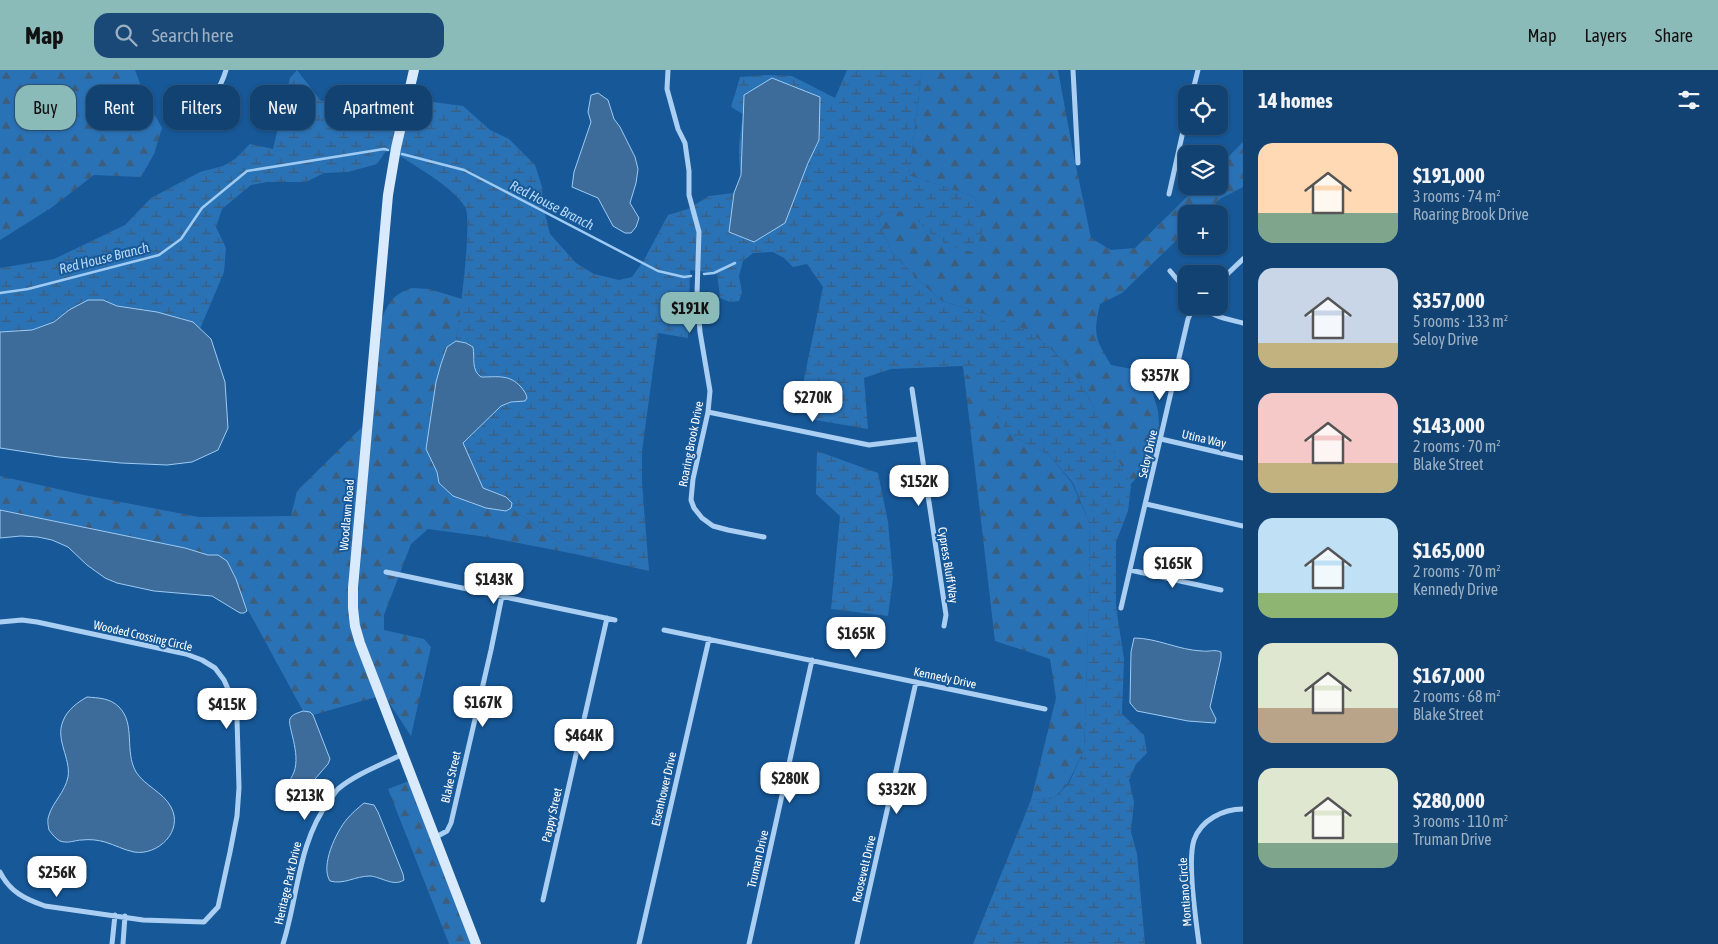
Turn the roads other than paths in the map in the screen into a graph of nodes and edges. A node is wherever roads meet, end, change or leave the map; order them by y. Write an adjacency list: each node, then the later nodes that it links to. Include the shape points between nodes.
1 (226, 70): 6 (street)
2 (414, 70): 40 (street, Woodlawn Road, via 387,204 353,608 360,644)
3 (668, 70): 19 (street, Roaring Brook Drive, via 667,89 685,144 689,195 699,232 697,294 710,391)
4 (1072, 70): 9 (street)
5 (1198, 70): 7 (street)
6 (219, 85)
7 (1194, 85)
8 (1182, 135): 10 (street)
9 (1078, 163)
10 (1168, 194)
11 (1243, 259): 13 (street)
12 (1170, 271): 14 (street)
13 (1228, 273)
14 (1178, 280)
15 (1190, 315): 21 (street, Seloy Drive)
16 (1215, 315): 17 (street)
17 (1243, 322)
18 (912, 389): 20 (street, Cypress Bluff Way)
19 (708, 412): 20 (street, via 869,445); 25 (street, Roaring Brook Drive, via 693,480 691,500 694,508 713,526)
20 (918, 439): 34 (street, Cypress Bluff Way, via 946,615)
21 (1161, 439): 22 (street, Utina Way); 23 (street, Seloy Drive)
22 (1243, 458)
23 (1146, 504): 24 (street); 26 (street, Seloy Drive)
24 (1243, 526)
25 (764, 537)
26 (1130, 570): 28 (street); 30 (street, Seloy Drive)
27 (386, 572): 29 (street)
28 (1221, 590)
29 (502, 596): 31 (street); 42 (street, Blake Street, via 451,823 447,831)
30 (1122, 608)
31 (607, 618): 32 (street); 44 (street, Pappy Street)
32 (616, 620)
33 (0, 622): 46 (street, Wooded Crossing Circle, via 37,622 186,654 214,668 224,680 237,718 239,788 237,816 218,907 204,922 143,920)
34 (944, 626)
35 (664, 630): 36 (street, Kennedy Drive)
36 (709, 639): 37 (street, Kennedy Drive); 51 (street, Eisenhower Drive)
37 (812, 660): 38 (street, Kennedy Drive); 52 (street, Truman Drive)
38 (916, 682): 39 (street, Kennedy Drive); 53 (street, Roosevelt Drive)
39 (1045, 708)
40 (403, 754): 42 (street, Woodlawn Road); 49 (street, Heritage Park Drive, via 361,774 338,790 324,807 306,845)
41 (1243, 809): 54 (street, Montiano Circle, via 1222,812 1212,818 1194,840 1191,856)
42 (436, 837): 50 (street, Woodlawn Road)
43 (0, 872): 45 (street, Wooded Crossing Circle, via 6,883 30,901)
44 (543, 900)
45 (114, 915): 46 (street, Wooded Crossing Circle); 47 (street)
46 (125, 916): 48 (street)
47 (112, 944)
48 (123, 944)
49 (283, 944)
50 (476, 944)
51 (639, 944)
52 (749, 944)
53 (857, 944)
54 (1199, 944)

